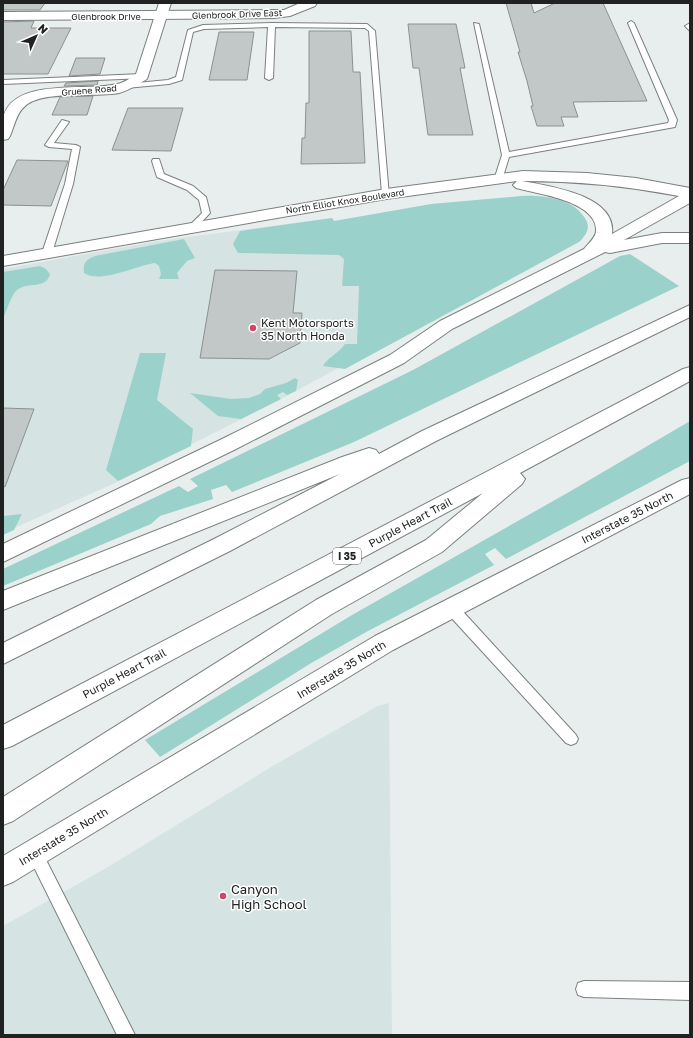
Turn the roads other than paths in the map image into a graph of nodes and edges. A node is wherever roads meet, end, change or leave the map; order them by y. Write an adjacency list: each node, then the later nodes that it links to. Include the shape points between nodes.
1 (311, 3): 2 (main road, Glenbrook Drive East, via 286,13 274,14)
2 (163, 9): 3 (main road, Glenbrook Drive); 9 (main road)
3 (3, 16)
4 (476, 24): 15 (lane)
5 (631, 24): 15 (lane, via 673,120 672,125)
6 (272, 25): 10 (lane); 12 (lane, via 196,28 190,31 179,78 169,82); 19 (lane, via 361,25 371,28)
7 (690, 25): 8 (lane)
8 (690, 29)
9 (142, 76): 11 (lane); 12 (main road, Gruene Road)
10 (269, 78)
11 (3, 82)
12 (126, 86): 14 (main road, Gruene Road, via 46,94 22,101)
13 (65, 122): 23 (lane, via 49,145 76,147 69,184)
14 (3, 136)
15 (506, 155): 17 (lane)
16 (156, 161): 21 (lane, via 160,175 190,188 203,199 206,213)
17 (498, 180): 18 (main road); 19 (main road, North Elliot Knox Boulevard); 20 (main road, North Elliot Knox Boulevard, via 523,176 587,178 636,183)
18 (515, 184): 20 (main road, via 592,188); 24 (main road, via 582,201 598,212 604,232)
19 (386, 194): 21 (main road, North Elliot Knox Boulevard)
20 (688, 198): 24 (main road)
21 (192, 227): 23 (main road, North Elliot Knox Boulevard)
22 (690, 238): 24 (main road, via 662,238)
23 (47, 253): 25 (main road, North Elliot Knox Boulevard)
24 (590, 253): 31 (main road, via 446,325 397,359)
25 (3, 261)
26 (690, 310): 28 (main road)
27 (690, 373): 29 (main road, Purple Heart Trail / I 35)
28 (430, 436): 32 (main road, via 349,462); 34 (main road)
29 (544, 452): 35 (main road, Purple Heart Trail / I 35); 37 (main road, via 434,546 263,645)
30 (690, 485): 33 (main road, Interstate 35 North)
31 (3, 554)
32 (3, 601)
33 (451, 608): 36 (lane); 38 (main road, Interstate 35 North, via 384,643)
34 (3, 654)
35 (3, 738)
36 (571, 739)
37 (3, 812)
38 (35, 853): 39 (main road, Interstate 35 North); 42 (lane)
39 (3, 872)
40 (584, 989): 41 (lane)
41 (690, 991)
42 (126, 1035)

